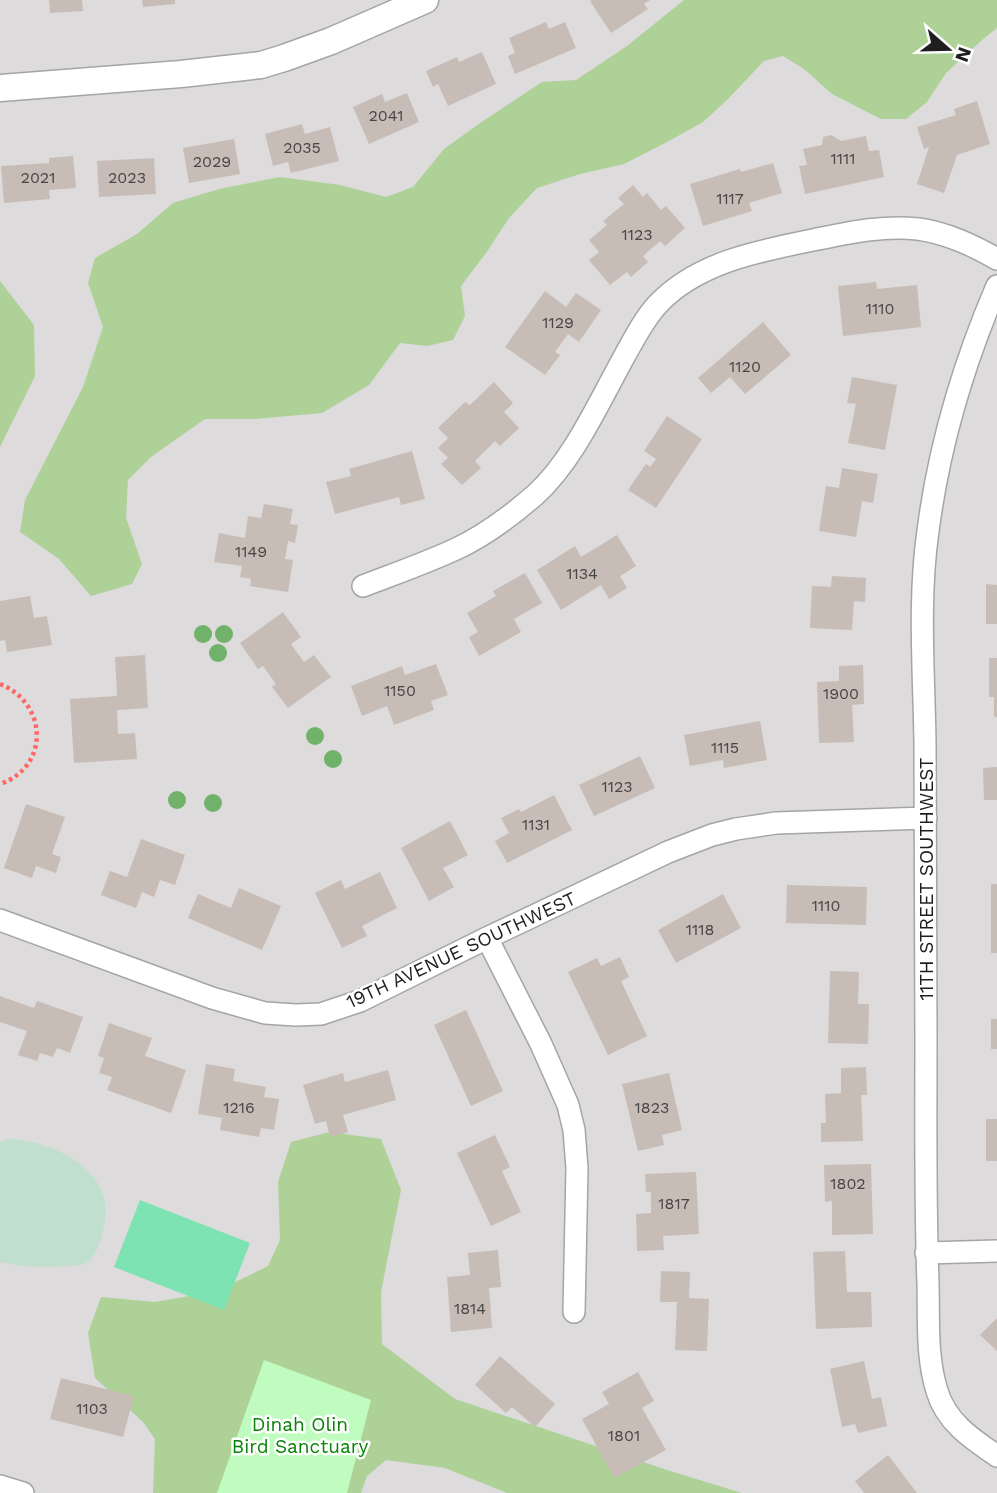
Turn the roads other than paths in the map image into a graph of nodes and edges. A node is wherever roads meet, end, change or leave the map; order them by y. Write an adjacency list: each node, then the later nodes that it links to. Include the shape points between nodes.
1 (425, 0): 2 (street, via 261,65)
2 (0, 88)
3 (997, 259): 5 (street, via 937,232 883,228 764,250 696,275 657,304 575,444 536,495 458,548)
4 (997, 286): 6 (street, 11TH STREET SOUTHWEST, via 962,375 927,533 923,597)
5 (363, 586)
6 (926, 818): 8 (street, 19TH AVENUE SOUTHWEST, via 776,823 724,832 668,852); 10 (street, 11TH STREET SOUTHWEST)
7 (0, 920): 8 (street, 19TH AVENUE SOUTHWEST, via 212,998 265,1013 296,1016 321,1014 360,1001)
8 (487, 938): 11 (street, via 541,1044 574,1130)
9 (997, 1251): 10 (street)
10 (926, 1253): 12 (street, 11TH STREET SOUTHWEST, via 931,1366 937,1392 961,1430)
11 (574, 1312)
12 (997, 1456)
13 (0, 1486): 14 (street)
14 (23, 1493)

